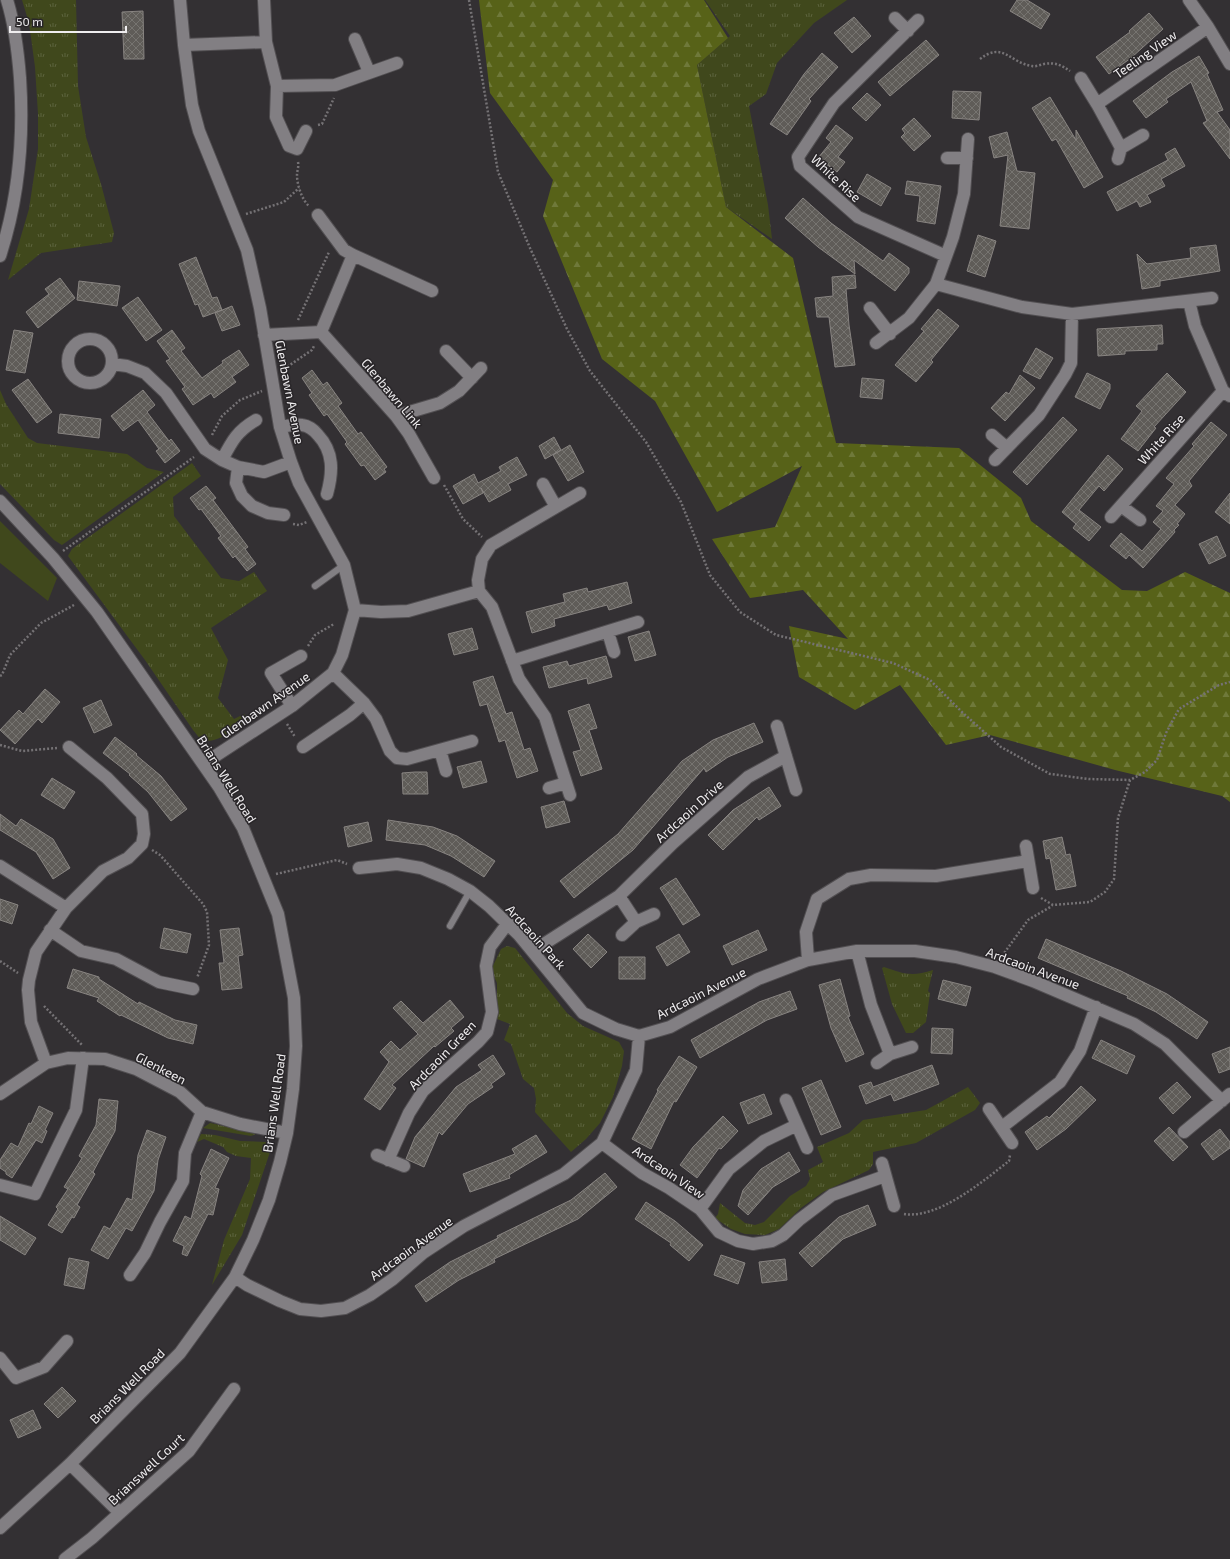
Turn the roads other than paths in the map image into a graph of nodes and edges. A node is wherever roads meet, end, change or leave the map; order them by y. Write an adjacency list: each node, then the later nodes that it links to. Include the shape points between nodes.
1 (7, 0): 25 (street, via 18,48 22,140 18,180)
2 (180, 0): 11 (street, Glenbawn Avenue)
3 (264, 0): 10 (street)
4 (1189, 0): 7 (street)
5 (895, 18): 8 (street)
6 (918, 20): 8 (street, White Rise)
7 (1208, 26): 13 (street); 17 (street, Teeling View)
8 (908, 31): 26 (street, White Rise, via 834,103 798,157 800,166 858,217)
9 (354, 39): 14 (street)
10 (266, 42): 11 (street); 16 (street)
11 (184, 46): 35 (street, Glenbawn Avenue, via 192,105 199,131 247,250)
12 (397, 63): 14 (street)
13 (1230, 64)
14 (369, 72): 16 (street, via 335,85)
15 (1081, 78): 17 (street)
16 (277, 86): 18 (street, via 276,117 290,146 297,150)
17 (1097, 104): 19 (street, via 1119,154)
18 (306, 130)
19 (1143, 135)
20 (968, 139): 22 (street)
21 (947, 158): 22 (street)
22 (967, 158): 26 (street, via 964,194)
23 (318, 215): 24 (street, via 344,250)
24 (353, 255): 28 (street); 33 (street)
25 (0, 256)
26 (946, 256): 27 (street)
27 (936, 284): 32 (street, via 1022,307); 34 (street, via 909,318)
28 (432, 291)
29 (1212, 298): 30 (street)
30 (1189, 301): 32 (street); 41 (street, White Rise, via 1196,326)
31 (870, 308): 34 (street)
32 (1072, 314): 46 (street, via 1071,363 1039,415)
33 (320, 332): 35 (street); 42 (street, Glenbawn Link)
34 (890, 334): 36 (street)
35 (264, 336): 44 (street, Glenbawn Avenue)
36 (876, 344)
37 (446, 351): 40 (street)
38 (112, 364): 47 (street, via 127,366 145,373 166,393 205,449)
39 (481, 368): 40 (street)
40 (472, 378): 42 (street, via 459,391 440,403)
41 (1226, 394): 56 (street, White Rise)
42 (396, 416): 51 (street, Glenbawn Link)
43 (256, 420): 47 (street, via 243,427 234,437)
44 (280, 427): 49 (street, Glenbawn Avenue); 54 (street, via 302,424 312,429 324,442 331,455 331,477)
45 (992, 435): 46 (street)
46 (1007, 448): 48 (street)
47 (222, 460): 50 (street)
48 (995, 460)
49 (291, 462): 50 (street, via 264,472); 61 (street, Glenbawn Avenue, via 317,518)
50 (238, 467): 58 (street, via 236,483 242,496 252,506 268,513)
51 (434, 478)
52 (543, 484): 57 (street)
53 (580, 493): 57 (street)
54 (327, 494)
55 (0, 501): 79 (street, Brians Well Road, via 98,612)
56 (1121, 506): 59 (street, White Rise); 60 (street)
57 (556, 507): 63 (street, via 491,545 482,559 478,580)
58 (284, 515)
59 (1111, 517)
60 (1140, 520)
61 (344, 565): 62 (lane); 64 (street, Glenbawn Avenue)
62 (315, 586)
63 (479, 591): 64 (street, via 408,611); 69 (street, via 492,606)
64 (355, 610): 70 (street, Glenbawn Avenue, via 342,654)
65 (638, 622): 66 (street)
66 (608, 632): 67 (street); 69 (street)
67 (614, 652)
68 (301, 656): 72 (street, via 271,673)
69 (512, 661): 81 (street, via 519,679 545,717)
70 (332, 673): 71 (street); 72 (street, Glenbawn Avenue)
71 (364, 702): 75 (street, via 350,715); 77 (street, via 376,719 390,751 397,758 407,759)
72 (292, 706): 79 (street, Glenbawn Avenue)
73 (777, 726): 78 (street)
74 (472, 741): 77 (street)
75 (303, 747)
76 (69, 748): 92 (street, via 106,778 142,814 144,834 142,844 128,858 103,871)
77 (440, 750): 80 (street)
78 (786, 756): 83 (street); 91 (street, Ardcaoin Drive, via 748,777 673,843)
79 (203, 764): 118 (street, Brians Well Road, via 243,828 278,914 294,998 296,1046)
80 (446, 771)
81 (566, 783): 82 (street); 84 (street)
82 (550, 788)
83 (796, 790)
84 (570, 796)
85 (1026, 846): 86 (street)
86 (1028, 861): 89 (street); 101 (street, via 936,876 871,874 849,879 817,899 806,932)
87 (0, 866): 92 (street)
88 (359, 868): 90 (street, Ardcaoin Park, via 397,864 421,868)
89 (1033, 888)
90 (470, 891): 95 (street, Ardcaoin Park); 96 (lane)
91 (619, 896): 94 (street); 99 (street, Ardcaoin Drive)
92 (66, 908): 97 (street)
93 (654, 914): 94 (street)
94 (636, 922): 98 (street)
95 (508, 923): 99 (street, Ardcaoin Park); 123 (street, Ardcaoin Green, via 490,947 486,966 492,1012 487,1032 423,1091 409,1113 383,1157)
96 (450, 926)
97 (50, 930): 102 (street, via 81,951 116,959 159,982); 108 (street, via 36,952 28,990 31,1022)
98 (622, 935)
99 (533, 951): 104 (street, Ardcaoin Park, via 583,1013 616,1029)
100 (857, 951): 101 (street, Ardcaoin Avenue); 103 (street, Ardcaoin Avenue, via 914,951 956,957 995,967); 106 (street, via 871,1005)
101 (808, 960): 104 (street, Ardcaoin Avenue, via 758,979 670,1027)
102 (193, 989)
103 (1096, 1007): 111 (street, Ardcaoin Avenue, via 1134,1024 1165,1044); 116 (street, via 1080,1051 1060,1082)
104 (639, 1036): 119 (street, Ardcaoin Avenue, via 636,1070)
105 (912, 1047): 106 (street)
106 (890, 1054): 109 (street)
107 (89, 1058): 108 (street, Glenkeen, via 68,1058); 114 (street, Glenkeen, via 105,1059 136,1069 180,1092); 125 (street, via 76,1110 35,1194)
108 (46, 1063): 110 (street, Glenkeen)
109 (877, 1063)
110 (0, 1094)
111 (1226, 1098): 117 (street)
112 (786, 1100): 115 (street)
113 (989, 1109): 116 (street)
114 (202, 1112): 118 (street, Glenkeen, via 240,1124); 128 (street, via 185,1153 182,1181 146,1253)
115 (797, 1125): 121 (street); 127 (street, via 764,1141 729,1169)
116 (1002, 1127): 120 (street)
117 (1184, 1132)
118 (287, 1133): 129 (street, Brians Well Road, via 269,1200)
119 (602, 1143): 127 (street, Ardcaoin View, via 642,1173); 129 (street, Ardcaoin Avenue, via 564,1174 464,1226 424,1252 370,1295 345,1308 322,1311 300,1309 260,1292)
120 (1012, 1143)
121 (807, 1148)
122 (882, 1163): 124 (street)
123 (404, 1166)
124 (885, 1176): 126 (street); 127 (street, Ardcaoin View, via 832,1195 772,1241 753,1244 738,1241 719,1232)
125 (0, 1185)
126 (894, 1206)
127 (700, 1210)
128 (130, 1275)
129 (235, 1277): 133 (street, Brians Well Road, via 180,1353)
130 (67, 1341): 131 (street, via 44,1367 16,1378)
131 (0, 1358)
132 (234, 1389): 134 (street, Brianswell Court, via 189,1451)
133 (70, 1464): 134 (street); 135 (street, Brians Well Road)
134 (120, 1513): 136 (street, Brianswell Court)
135 (0, 1528)
136 (65, 1559)

